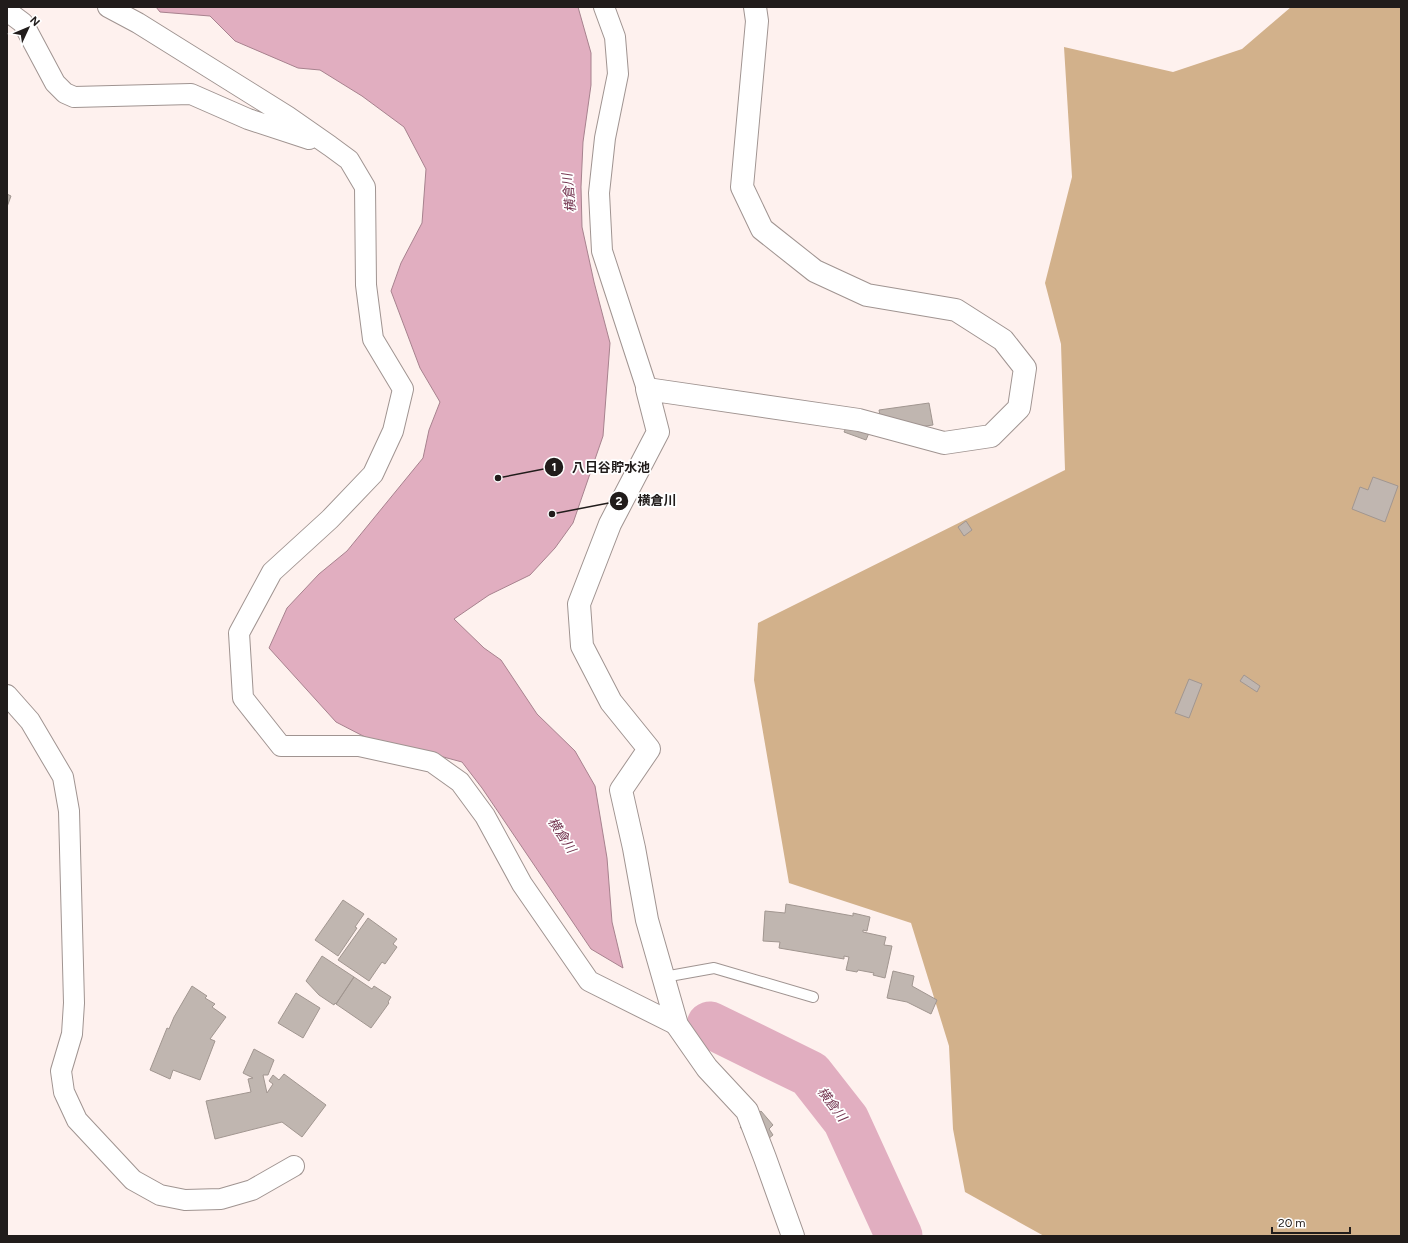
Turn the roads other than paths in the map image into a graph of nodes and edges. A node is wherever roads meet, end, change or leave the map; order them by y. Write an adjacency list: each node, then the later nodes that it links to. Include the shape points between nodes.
1 (108, 7): 5 (street, via 287,116)
2 (604, 7): 6 (street, via 615,37 618,74 605,138 599,193 602,251)
3 (755, 7): 6 (street, via 757,22 742,187 762,230 815,271 854,289 868,295 956,310 1002,340 1025,368 1019,408 990,436 944,443 859,420)
4 (7, 11): 5 (street, via 23,23 55,83 65,93 74,96 191,94 248,119)
5 (330, 146): 10 (street, via 349,160 366,187 366,285 373,339 403,389 392,431 373,474 330,519 272,572 239,633 243,698 281,746 359,746 432,762 460,782 485,816 522,884 588,980)
6 (647, 389): 8 (street, via 658,432 610,524 578,604 582,646 611,702 648,749 621,790 647,920)
7 (7, 695): 11 (street, via 30,721 63,777 69,811 74,1003 72,1034 61,1071 64,1092 77,1120 133,1180 160,1195 185,1200 221,1199 252,1190)
8 (664, 977): 9 (lane, via 714,968); 10 (street)
9 (813, 997)
10 (677, 1025): 12 (street, via 707,1068 747,1111)
11 (294, 1166)
12 (793, 1236)

